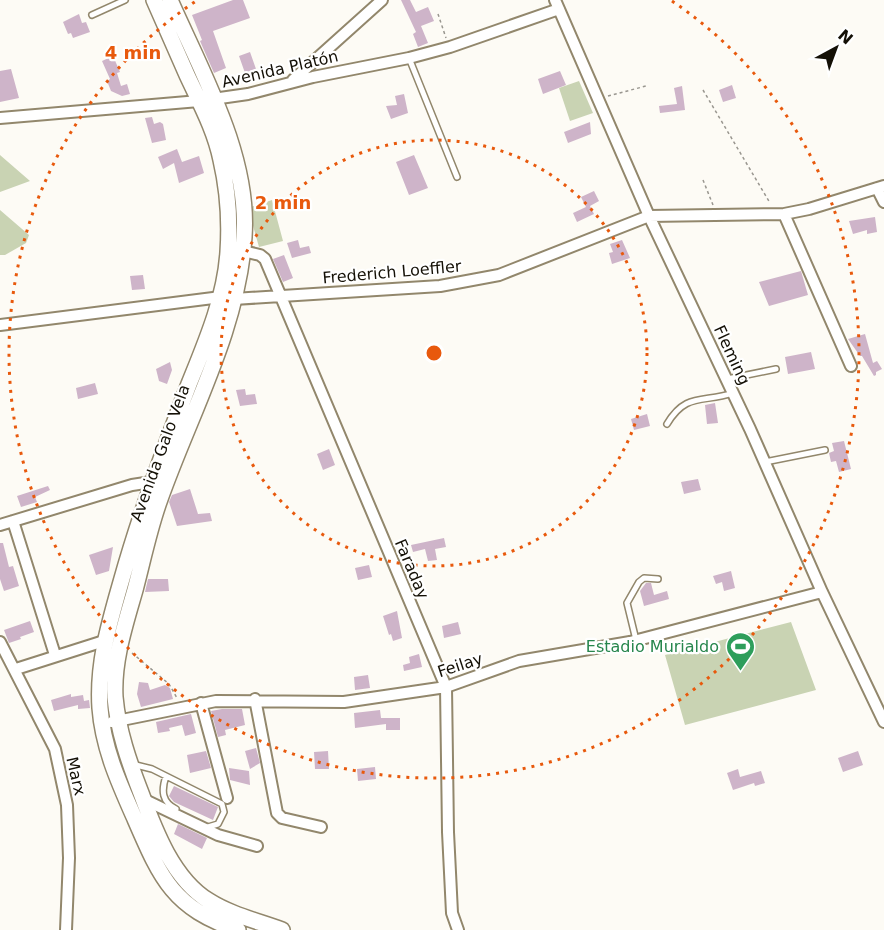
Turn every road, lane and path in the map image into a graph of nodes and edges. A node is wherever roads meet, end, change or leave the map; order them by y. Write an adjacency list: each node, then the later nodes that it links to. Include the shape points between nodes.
1 (125, 0): 7 (lane)
2 (154, 0): 14 (main road, Avenida Galo Vela)
3 (170, 0): 14 (main road, Avenida Galo Vela)
4 (382, 0): 10 (street)
5 (557, 4): 8 (street, Avenida Platón); 13 (street, Fleming)
6 (438, 14): 8 (path)
7 (92, 15)
8 (450, 47): 9 (street, Avenida Platón)
9 (409, 58): 10 (street, Avenida Platón); 16 (lane)
10 (290, 82): 14 (street, Avenida Platón)
11 (646, 86): 13 (path)
12 (703, 90): 20 (path)
13 (598, 99): 21 (street, Fleming)
14 (206, 100): 15 (street, Avenida Platón); 23 (main road, Avenida Galo Vela, via 230,137 240,175 245,221); 25 (main road, Avenida Galo Vela, via 227,198)
15 (0, 118)
16 (457, 177)
17 (703, 180): 22 (path)
18 (880, 187): 19 (street); 20 (street)
19 (884, 202)
20 (781, 214): 22 (street); 27 (street)
21 (649, 216): 22 (street); 24 (street, Frederich Loeffler, via 499,275 440,286); 29 (street, Fleming)
22 (718, 217)
23 (243, 251): 24 (street, Faraday, via 266,259); 25 (main road, Avenida Galo Vela)
24 (281, 296): 25 (street, Frederich Loeffler); 45 (street, Faraday)
25 (227, 298): 26 (street, Frederich Loeffler); 34 (main road, Avenida Galo Vela, via 224,333)
26 (0, 325)
27 (851, 366)
28 (776, 369): 29 (lane)
29 (727, 379): 30 (street, Fleming)
30 (733, 393): 31 (lane, via 682,404); 33 (street, Fleming)
31 (667, 424)
32 (825, 450): 33 (lane)
33 (765, 462): 38 (street, Fleming)
34 (159, 481): 35 (street, via 132,485); 40 (main road, Avenida Galo Vela, via 135,533); 42 (main road, Avenida Galo Vela, via 159,502)
35 (13, 521): 36 (street); 43 (street)
36 (0, 525)
37 (658, 579): 39 (lane, via 644,578 627,603)
38 (822, 592): 39 (street, Feilay); 50 (street, Fleming)
39 (636, 640): 45 (street, Feilay, via 519,661)
40 (104, 641): 43 (street); 51 (main road, Avenida Galo Vela)
41 (0, 642): 44 (street, Marx)
42 (120, 643): 48 (path, via 169,684); 49 (main road, Avenida Galo Vela, via 115,671)
43 (55, 655): 44 (street)
44 (16, 669): 58 (street, Marx, via 55,749 68,805)
45 (446, 687): 46 (street, Feilay, via 344,702); 61 (street, Faraday, via 448,832 452,913)
46 (255, 699): 47 (street, Feilay); 56 (street, via 277,813 282,818)
47 (201, 703): 48 (street, Feilay); 54 (street)
48 (181, 708): 49 (street, Feilay)
49 (118, 720): 51 (street, Feilay); 52 (main road, Avenida Galo Vela)
50 (884, 722)
51 (102, 724): 59 (main road, Avenida Galo Vela, via 114,772 160,874 194,910)
52 (130, 764): 53 (lane); 55 (main road, Avenida Galo Vela)
53 (166, 776): 53 (lane, via 222,804 224,812 218,824 208,826 166,804)
54 (227, 798)
55 (143, 799): 57 (street, via 218,835); 60 (main road, Avenida Galo Vela, via 172,862 192,888 219,906)
56 (321, 827)
57 (257, 846)
58 (66, 930)
59 (238, 930)
60 (282, 930)
61 (458, 930)

